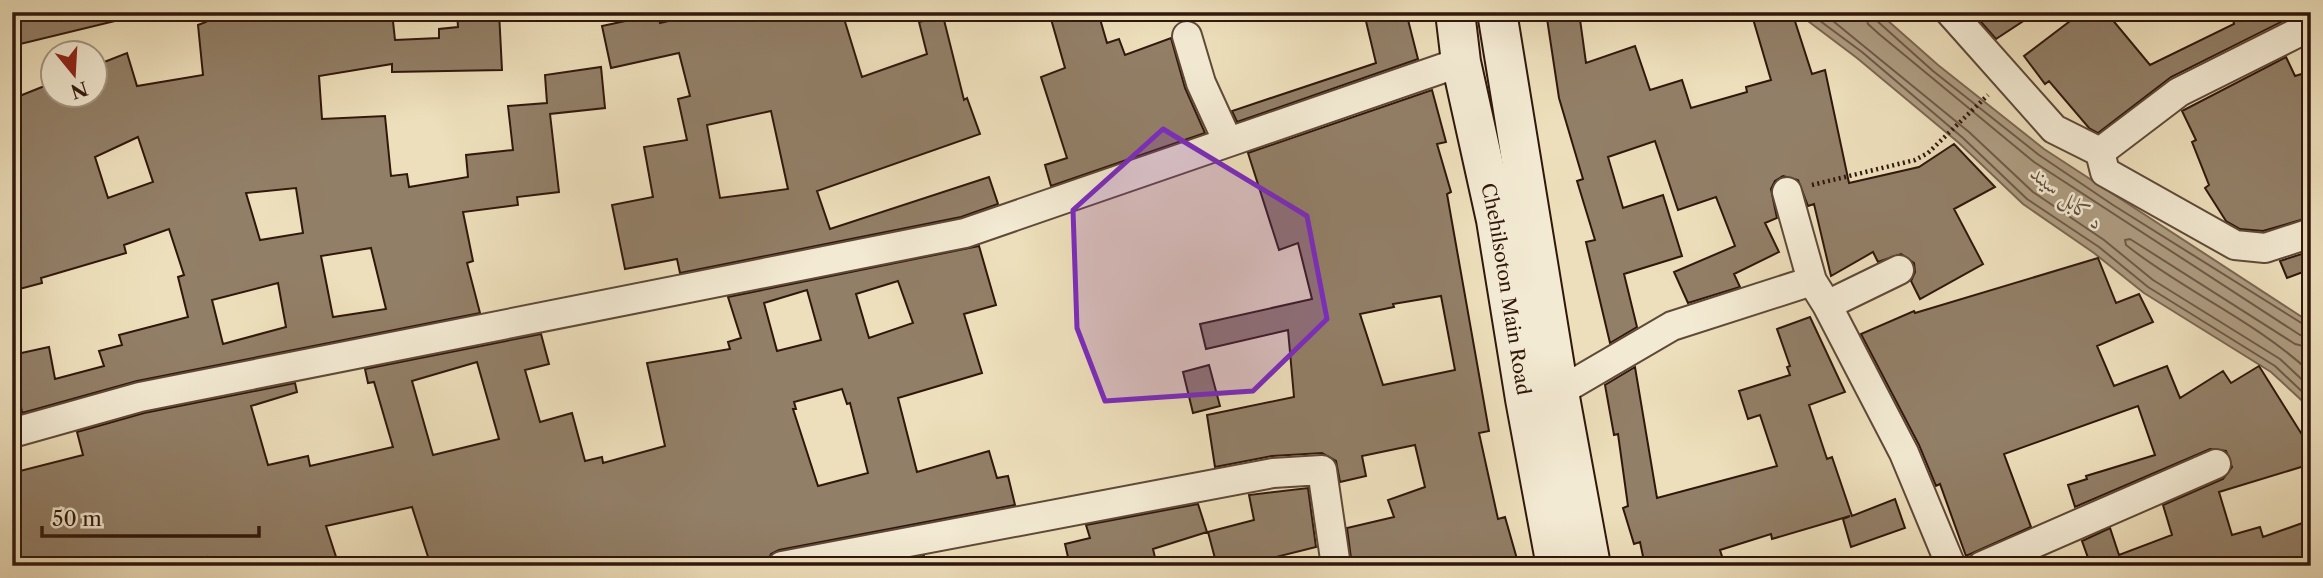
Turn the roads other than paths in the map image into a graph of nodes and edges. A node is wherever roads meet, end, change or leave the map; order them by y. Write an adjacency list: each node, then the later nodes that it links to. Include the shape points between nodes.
1 (1455, 12): 6 (main road, Chehilsoton Main Road)
2 (1497, 12): 14 (main road, Chehilsoton Main Road)
3 (1950, 12): 8 (street, via 2054,129)
4 (2311, 26): 8 (street, via 2179,92)
5 (1187, 36): 7 (street, via 1201,83)
6 (1461, 62): 7 (street); 19 (main road, Chehilsoton Main Road, via 1496,220)
7 (1228, 142): 15 (street, via 965,233 140,397)
8 (2100, 152): 10 (street, via 2105,172 2235,245 2265,248)
9 (1787, 191): 12 (street)
10 (2311, 233)
11 (1899, 270): 13 (street)
12 (1812, 281): 13 (street); 14 (street, via 1672,326)
13 (1828, 305): 21 (street, via 1904,453)
14 (1559, 392): 20 (main road, Chehilsoton Main Road)
15 (12, 433)
16 (2216, 464): 22 (street)
17 (782, 566): 18 (street, via 1273,473 1322,470)
18 (1336, 566)
19 (1556, 566)
20 (1591, 566)
21 (1951, 566)
22 (1982, 566)

